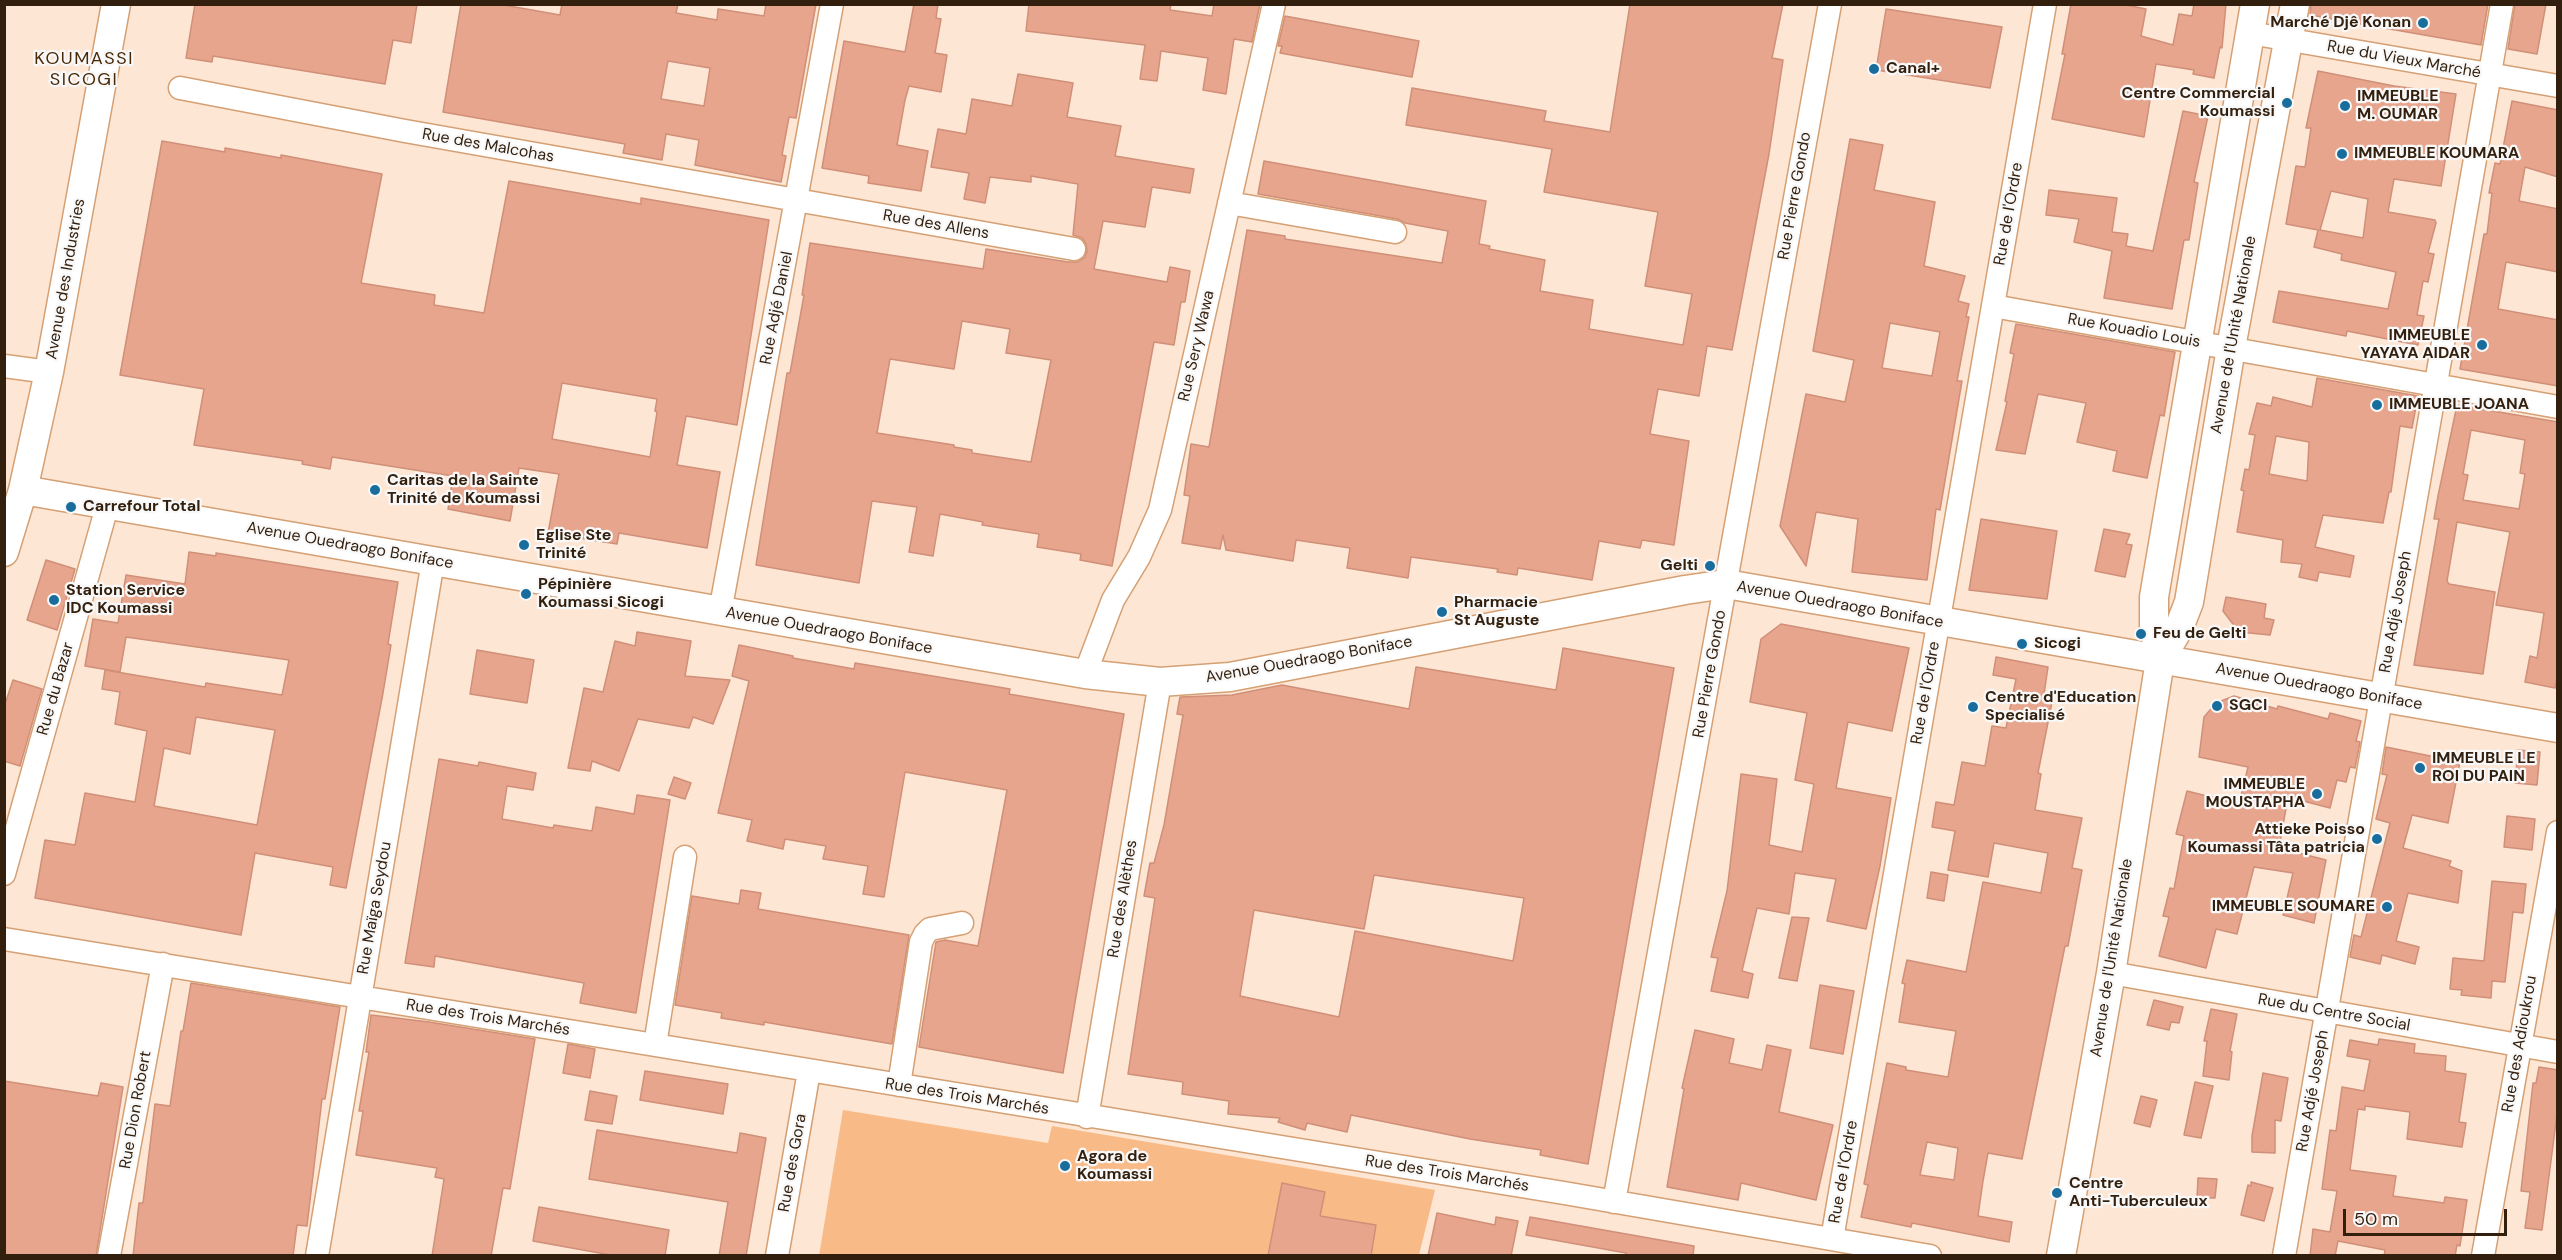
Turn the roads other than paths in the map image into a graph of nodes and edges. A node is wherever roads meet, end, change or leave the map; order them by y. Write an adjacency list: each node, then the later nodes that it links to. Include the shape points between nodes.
1 (116, 4): 22 (street, Avenue des Industries)
2 (832, 4): 14 (street, Rue Adjé Daniel)
3 (1274, 4): 15 (street, Rue Sery Wawa)
4 (1830, 4): 29 (street, Rue Pierre Gondo)
5 (2045, 4): 18 (street, Rue de l'Ordre)
6 (2255, 4): 9 (street, Avenue de l'Unité Nationale)
7 (2295, 4): 10 (street, Avenue de l'Unité Nationale)
8 (2502, 4): 11 (street, Rue Adjé Joseph)
9 (2250, 33): 10 (street, Rue du Vieux Marché); 19 (street, Avenue de l'Unité Nationale)
10 (2288, 40): 11 (street, Rue du Vieux Marché); 20 (street, Avenue de l'Unité Nationale)
11 (2490, 74): 12 (street, Rue du Vieux Marché); 23 (street, Rue Adjé Joseph)
12 (2558, 86)
13 (180, 88): 14 (street, Rue des Malcohas)
14 (797, 201): 17 (street, Rue des Allens); 30 (street, Rue Adjé Daniel)
15 (1229, 203): 16 (street); 33 (street, Rue Sery Wawa, via 1160,510 1113,600)
16 (1395, 232)
17 (1074, 249)
18 (1993, 306): 19 (street, Rue Kouadio Louis); 31 (street, Rue de l'Ordre)
19 (2199, 343): 20 (street, Rue Kouadio Louis); 32 (street, Avenue de l'Unité Nationale, via 2154,597)
20 (2230, 349): 23 (street, Rue Kouadio Louis); 32 (street, Avenue de l'Unité Nationale, via 2189,602)
21 (4, 366): 22 (street)
22 (49, 372): 25 (street, Avenue des Industries)
23 (2436, 385): 24 (street, Rue Kouadio Louis); 35 (street, Rue Adjé Joseph)
24 (2558, 407)
25 (23, 490): 26 (street, Avenue Ouedraogo Boniface); 27 (street, Avenue des Industries)
26 (108, 503): 28 (street, Avenue Ouedraogo Boniface); 39 (street, Rue du Bazar)
27 (4, 552)
28 (433, 561): 30 (street, Avenue Ouedraogo Boniface); 44 (street, Rue Maïga Seydou)
29 (1726, 584): 31 (street, Avenue Ouedraogo Boniface); 34 (street, Avenue Ouedraogo Boniface, via 1230,677); 52 (street, Rue Pierre Gondo)
30 (720, 612): 33 (street, Avenue Ouedraogo Boniface)
31 (1939, 622): 32 (street, Avenue Ouedraogo Boniface); 53 (street, Rue de l'Ordre)
32 (2160, 660): 35 (street, Avenue Ouedraogo Boniface); 43 (street, Avenue de l'Unité Nationale)
33 (1085, 674): 34 (street, Avenue Ouedraogo Boniface)
34 (1160, 682): 51 (street, Rue des Alèthes)
35 (2382, 697): 36 (street, Avenue Ouedraogo Boniface); 45 (street, Rue Adjé Joseph)
36 (2558, 728)
37 (2558, 832): 47 (street, Rue des Adioukrou)
38 (685, 857): 46 (street)
39 (4, 874)
40 (962, 923): 50 (street, via 930,929 921,942)
41 (4, 939): 42 (street, Rue des Trois Marchés)
42 (163, 964): 44 (street, Rue des Trois Marchés); 54 (street, Rue Dion Robert)
43 (2111, 973): 45 (street, Rue du Centre Social); 58 (street, Avenue de l'Unité Nationale)
44 (360, 996): 46 (street, Rue des Trois Marchés); 55 (street, Rue Maïga Seydou)
45 (2327, 1011): 47 (street, Rue du Centre Social); 59 (street, Rue Adjé Joseph)
46 (655, 1045): 49 (street, Rue des Trois Marchés)
47 (2520, 1046): 48 (street, Rue du Centre Social); 60 (street, Rue des Adioukrou)
48 (2558, 1052)
49 (809, 1071): 50 (street, Rue des Trois Marchés); 56 (street, Rue des Gora)
50 (899, 1085): 51 (street, Rue des Trois Marchés)
51 (1087, 1116): 52 (street, Rue des Trois Marchés)
52 (1614, 1202): 53 (street, Rue des Trois Marchés)
53 (1832, 1239): 57 (street, Rue des Trois Marchés)
54 (109, 1256)
55 (317, 1256)
56 (777, 1256)
57 (1930, 1256)
58 (2061, 1256)
59 (2284, 1256)
60 (2483, 1256)

